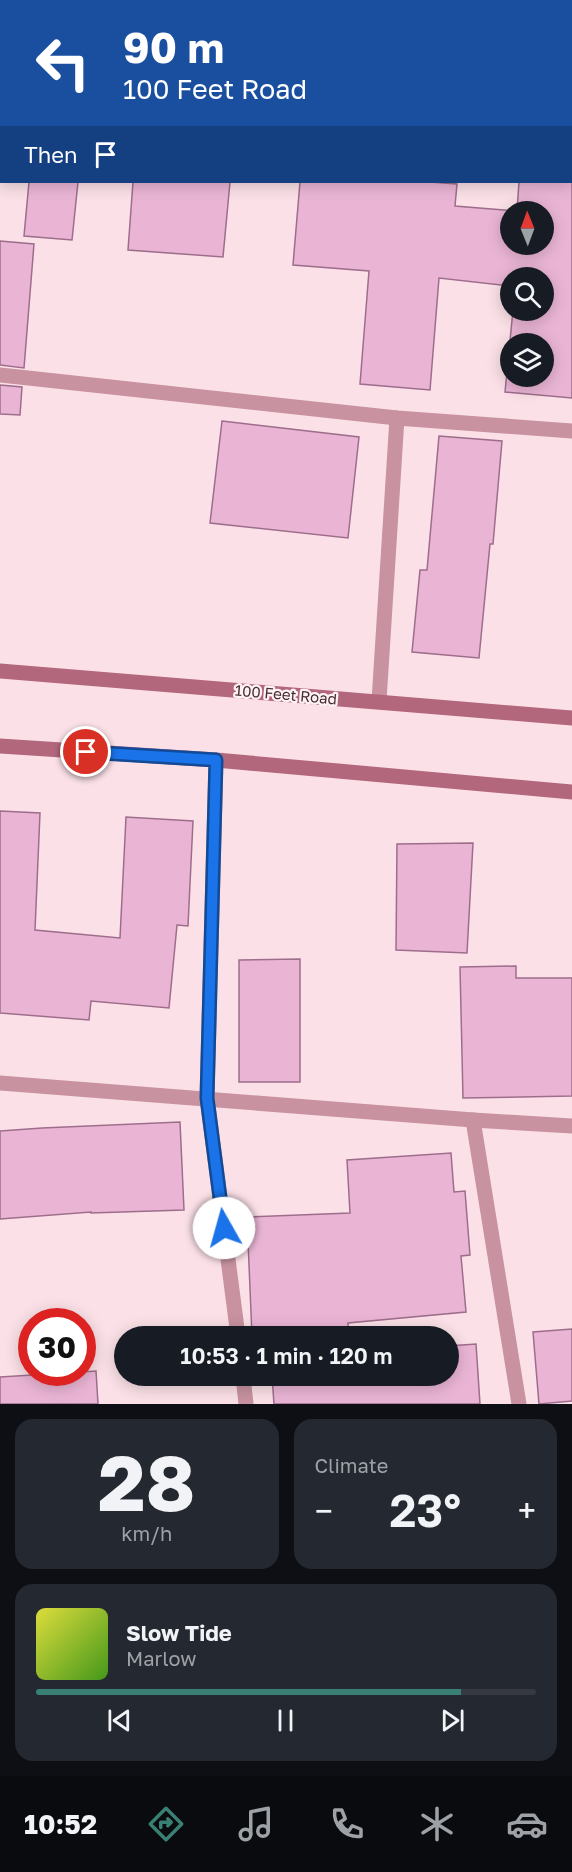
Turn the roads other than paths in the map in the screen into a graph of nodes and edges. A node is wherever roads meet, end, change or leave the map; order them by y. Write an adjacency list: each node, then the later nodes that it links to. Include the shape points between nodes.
1 (0, 375): 2 (street)
2 (397, 418): 3 (street); 5 (street)
3 (572, 430)
4 (0, 671): 5 (main road, 100 Feet Road)
5 (379, 701): 6 (main road, 100 Feet Road)
6 (572, 718)
7 (0, 746): 8 (main road)
8 (216, 760): 9 (main road); 11 (street)
9 (572, 792)
10 (0, 1083): 11 (street)
11 (207, 1098): 12 (street); 14 (street)
12 (473, 1120): 13 (street); 17 (street)
13 (572, 1126)
14 (237, 1326)
15 (244, 1386): 16 (street)
16 (246, 1404)
17 (519, 1404)

